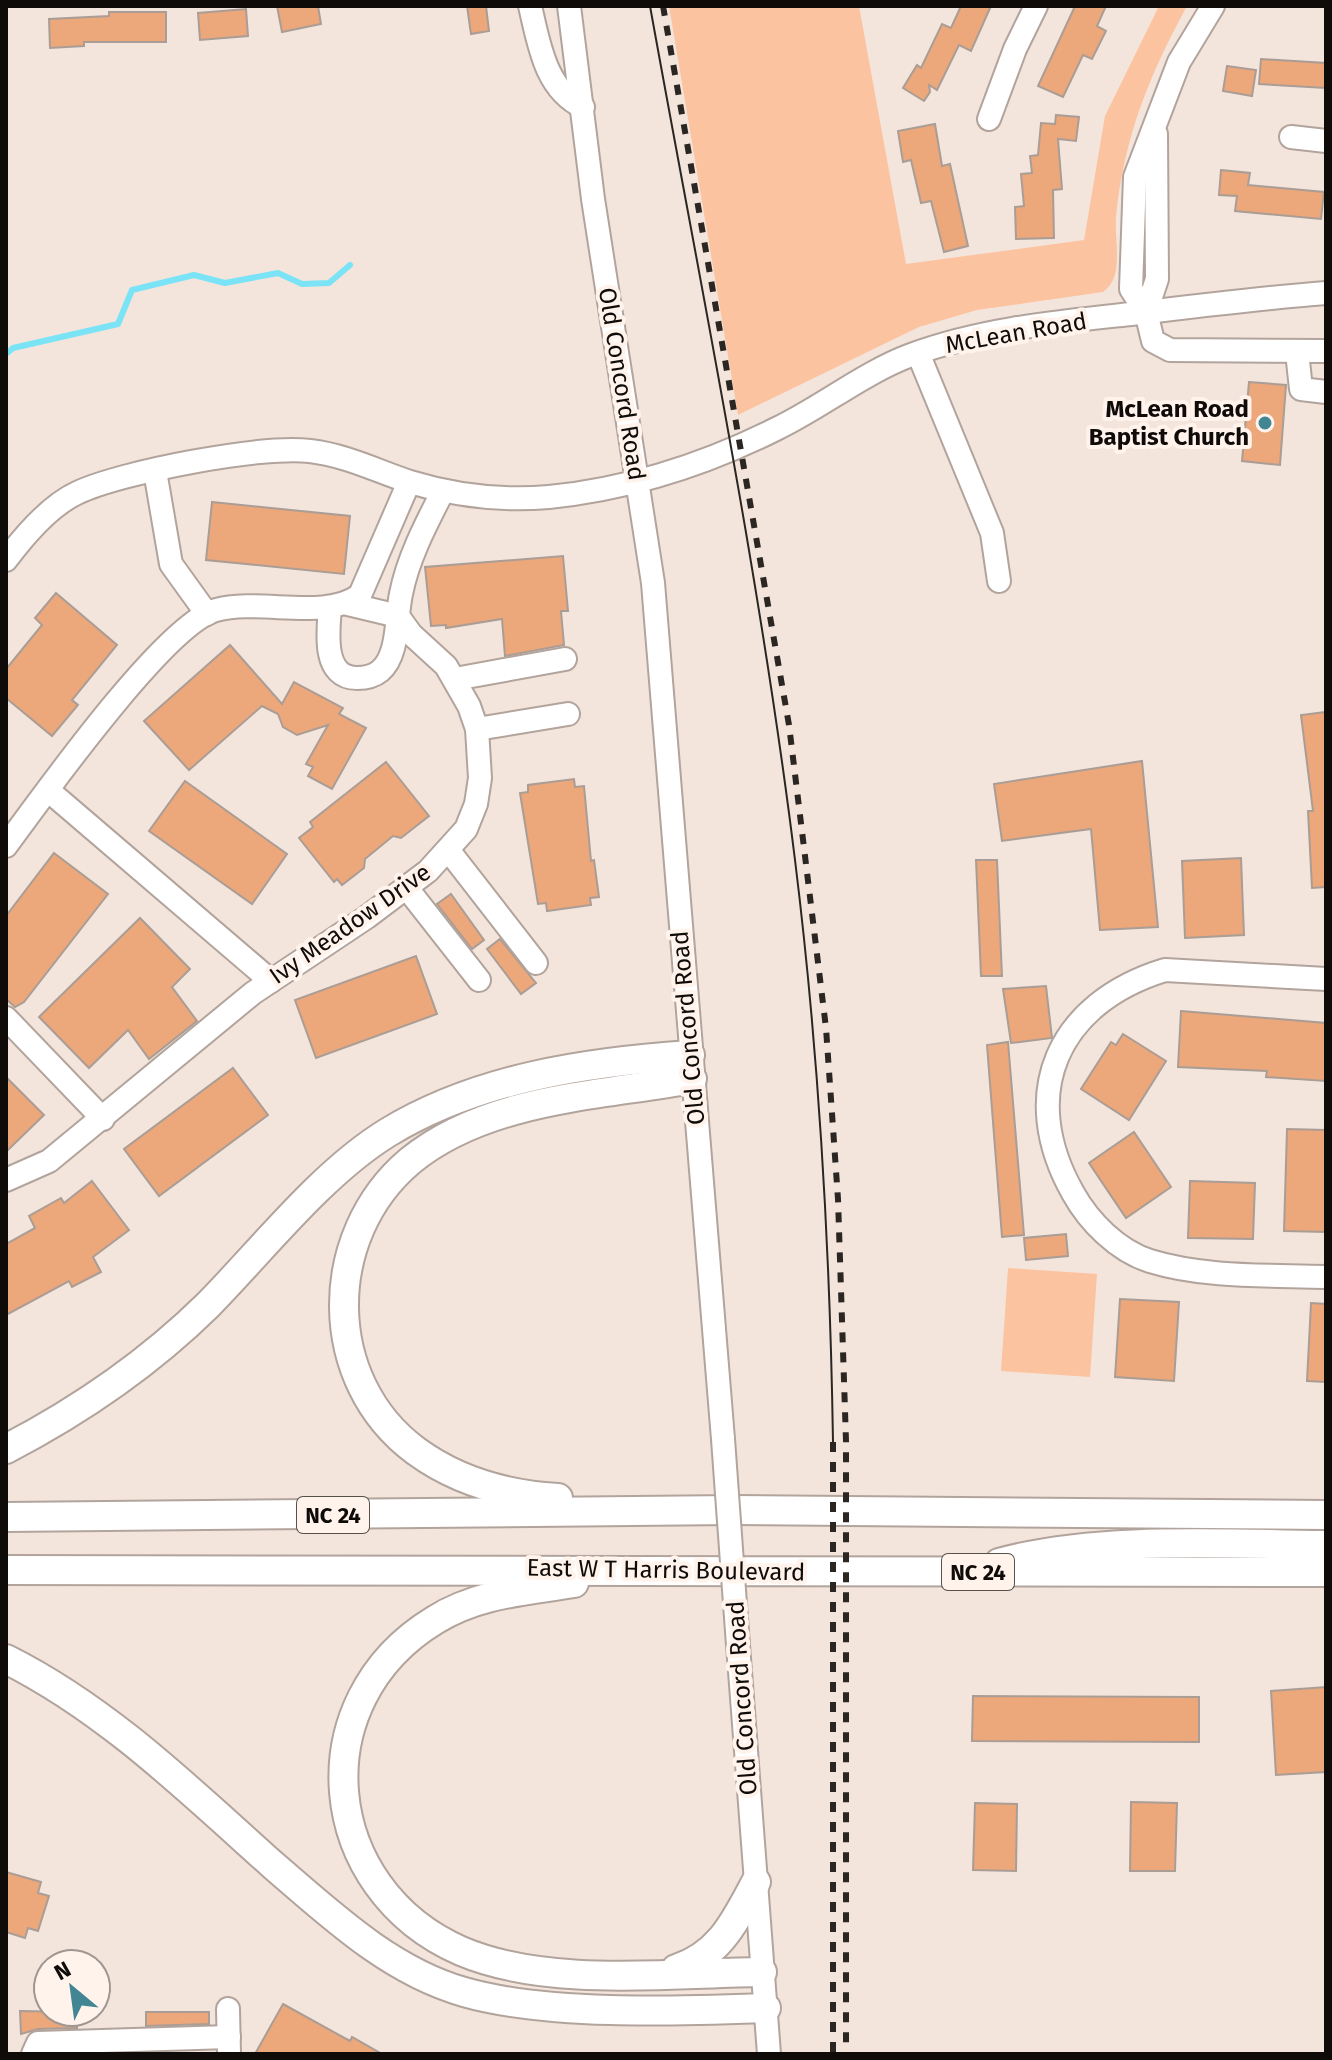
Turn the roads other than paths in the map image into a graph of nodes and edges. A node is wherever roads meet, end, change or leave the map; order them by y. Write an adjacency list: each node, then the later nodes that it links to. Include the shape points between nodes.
1 (530, 6): 5 (street, via 559,92)
2 (569, 6): 5 (street, Old Concord Road)
3 (1036, 6): 6 (street)
4 (1213, 6): 10 (street, via 1179,62 1135,177 1131,289)
5 (583, 107): 17 (street, Old Concord Road)
6 (989, 119)
7 (1291, 137): 8 (street)
8 (1326, 141)
9 (1326, 293): 10 (street, McLean Road)
10 (1146, 312): 12 (street, via 1153,341 1170,350); 13 (street, McLean Road, via 981,335)
11 (1326, 351): 12 (street)
12 (1297, 352): 14 (street, via 1301,389)
13 (918, 353): 17 (street, McLean Road, via 777,429); 20 (street, via 992,533)
14 (1326, 392)
15 (155, 471): 16 (street, McLean Road, via 288,449 332,455); 19 (street, McLean Road, via 74,494 26,534); 22 (street, via 171,564)
16 (409, 482): 18 (street, McLean Road); 21 (street, via 366,585)
17 (638, 483): 18 (street, McLean Road, via 499,499); 37 (street, Old Concord Road, via 660,653)
18 (443, 491): 23 (street, via 414,552)
19 (6, 560)
20 (999, 581)
21 (339, 606): 22 (street, via 238,606); 23 (street); 23 (street, via 327,638 330,658 350,678 381,671)
22 (207, 614): 28 (street, via 163,648)
23 (398, 616): 25 (street, Ivy Meadow Drive)
24 (565, 659): 25 (street)
25 (455, 679): 27 (street, Ivy Meadow Drive)
26 (568, 714): 27 (street)
27 (477, 729): 30 (street, Ivy Meadow Drive, via 476,804)
28 (49, 791): 29 (street); 35 (street)
29 (6, 846)
30 (449, 851): 31 (street, Ivy Meadow Drive); 32 (street)
31 (406, 887): 34 (street); 35 (street, Ivy Meadow Drive)
32 (536, 963)
33 (1326, 979): 40 (street, via 1165,970 1141,978 1088,1009 1047,1082 1048,1128 1063,1176 1097,1227 1124,1247 1149,1261 1217,1272)
34 (479, 980)
35 (271, 981): 38 (street, Ivy Meadow Drive)
36 (6, 1018): 38 (street)
37 (691, 1067): 41 (main road, via 608,1063 511,1082 411,1119 334,1176 150,1358 92,1400); 42 (main road, via 494,1117 438,1143 393,1178 365,1218 349,1258 342,1299 348,1350 368,1396 397,1434 437,1465 460,1478 511,1492 632,1501); 51 (street, Old Concord Road, bridge)
38 (103, 1119): 39 (street, Ivy Meadow Drive, via 49,1161)
39 (6, 1180)
40 (1326, 1277)
41 (6, 1449)
42 (660, 1511): 43 (main road, NC 24); 44 (main road, NC 24)
43 (1326, 1515)
44 (6, 1517)
45 (1326, 1545): 47 (main road, via 1044,1550)
46 (6, 1570): 49 (main road, East W T Harris Boulevard / NC 24, via 565,1568)
47 (968, 1572): 48 (main road, East W T Harris Boulevard / NC 24); 49 (main road, East W T Harris Boulevard / NC 24)
48 (1326, 1572)
49 (630, 1573): 53 (main road, via 487,1597 436,1619 413,1636 392,1654 360,1700 346,1745 343,1796 356,1847 378,1885 393,1905 438,1939 500,1964 591,1974)
50 (6, 1659): 54 (main road, via 88,1708 328,1913 431,1980 499,2001 544,2005)
51 (756, 1882): 52 (street, Old Concord Road); 53 (main road, via 721,1943 689,1965)
52 (762, 1972): 53 (main road); 54 (street, Old Concord Road)
53 (665, 1973)
54 (766, 2008): 58 (street, Old Concord Road)
55 (228, 2009): 56 (street)
56 (229, 2046): 57 (street, via 38,2043)
57 (33, 2054)
58 (769, 2054)

